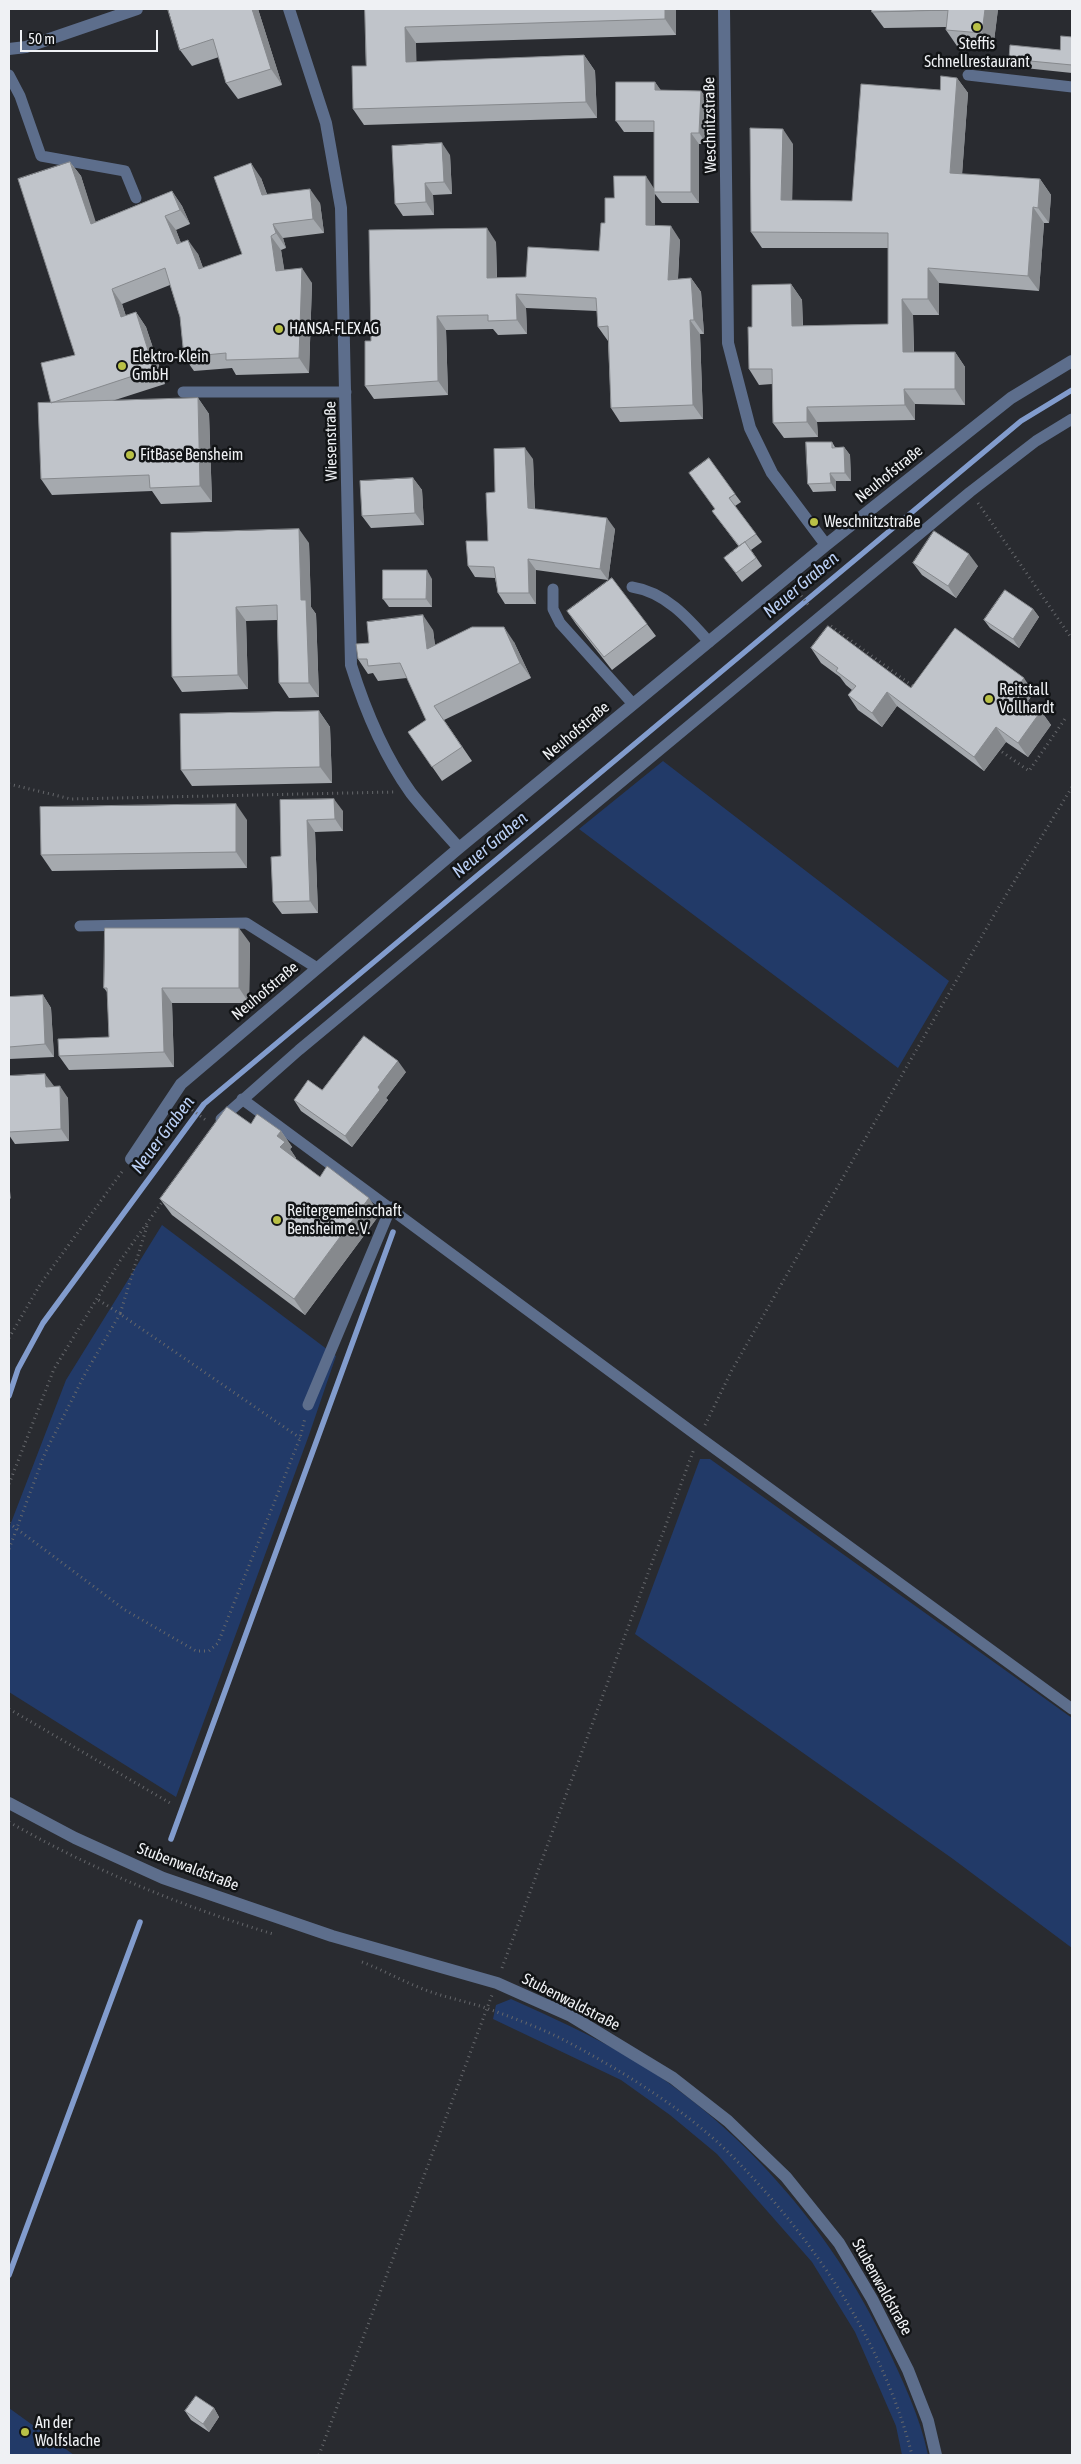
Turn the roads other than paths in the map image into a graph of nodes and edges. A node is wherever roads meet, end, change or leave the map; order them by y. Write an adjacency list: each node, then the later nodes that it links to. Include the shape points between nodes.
1 (137, 9): 4 (street, via 26,47)
2 (289, 9): 11 (street, Wiesenstraße, via 326,123 337,180 342,226)
3 (724, 9): 13 (street, Weschnitzstraße, via 728,343 750,428 772,473)
4 (9, 49)
5 (9, 75): 8 (lane, via 20,96 41,156 124,171)
6 (968, 75): 7 (lane)
7 (1072, 86)
8 (136, 198)
9 (1072, 362): 13 (street, Neuhofstraße, via 1011,398)
10 (183, 392): 11 (lane)
11 (346, 392): 18 (street, Wiesenstraße, via 351,664 364,707 387,753 411,792)
12 (1072, 419): 21 (lane, via 1036,440 970,492)
13 (826, 545): 16 (street, Neuhofstraße)
14 (632, 587): 16 (lane, via 644,589 672,604)
15 (553, 589): 17 (lane, via 553,609 560,623)
16 (708, 642): 17 (street, Neuhofstraße)
17 (634, 704): 18 (street, Neuhofstraße)
18 (459, 848): 20 (street, Neuhofstraße)
19 (80, 926): 20 (lane, via 246,923)
20 (317, 968): 23 (street, Neuhofstraße, via 182,1084)
21 (242, 1099): 22 (lane); 24 (lane)
22 (211, 1123)
23 (132, 1159)
24 (391, 1207): 25 (lane); 26 (lane)
25 (308, 1405)
26 (1072, 1709)
27 (9, 1803): 28 (street, Stubenwaldstraße, via 75,1838 163,1878 332,1936 497,1983 571,2016 673,2078 728,2121 786,2177 839,2243 908,2370 928,2421)
28 (936, 2455)

